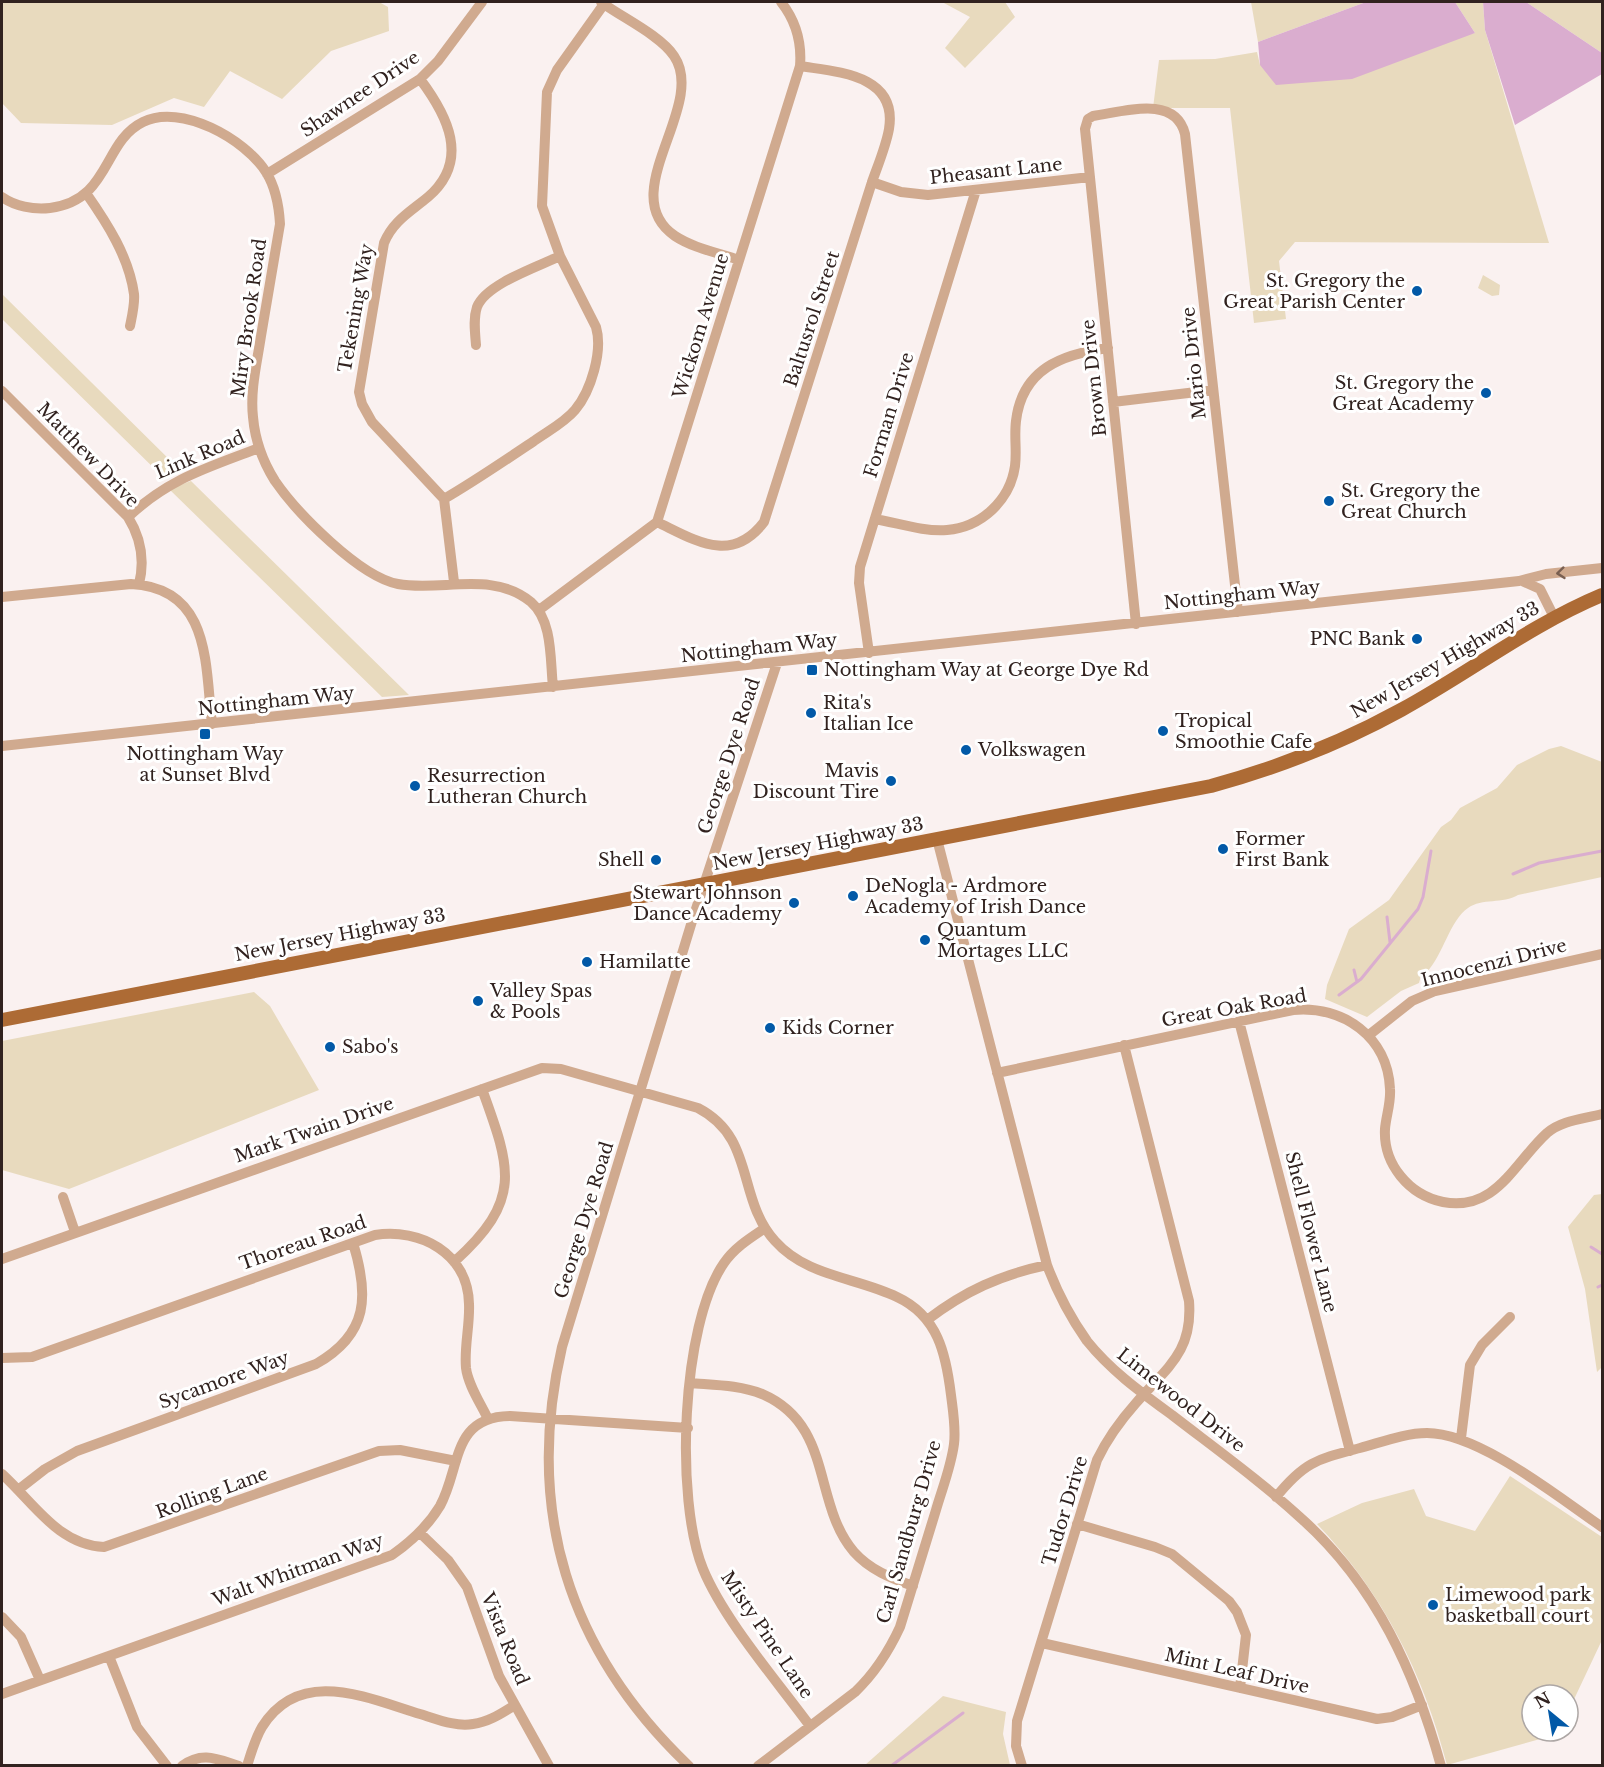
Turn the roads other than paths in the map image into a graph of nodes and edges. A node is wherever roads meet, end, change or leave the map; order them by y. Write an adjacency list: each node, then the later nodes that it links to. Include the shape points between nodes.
1 (482, 2): 5 (street, Shawnee Drive)
2 (781, 2): 4 (street, Wickom Avenue, via 800,39)
3 (602, 3): 13 (street, via 557,70 547,92 542,206); 14 (street, via 668,48 682,75 680,95 653,188 660,220 684,241)
4 (800, 66): 9 (street, Baltusrol Street, via 862,78 884,99 889,129); 14 (street, Wickom Avenue)
5 (420, 79): 7 (street, Shawnee Drive); 22 (street, Tekening Way, via 448,122 449,162 439,185 394,224 384,243 359,392 372,422)
6 (1172, 113): 8 (street, Brown Drive, via 1157,108 1088,119 1085,129); 18 (street, Mario Drive, via 1185,134)
7 (267, 174): 11 (street, Miry Brook Road, via 256,158 233,140 188,118 164,115 132,129 102,176); 21 (street, Miry Brook Road, via 277,196 280,224 253,387 253,420)
8 (1090, 177): 10 (street, Pheasant Lane); 17 (street, Brown Drive)
9 (872, 182): 10 (street, Pheasant Lane, via 914,195); 25 (street, Baltusrol Street, via 764,522 746,540 716,547)
10 (976, 190): 24 (street, Forman Drive)
11 (86, 193): 12 (street, Miry Brook Road, via 69,203 44,209 19,206); 15 (street, via 112,233 129,275 134,295)
12 (2, 197)
13 (560, 256): 16 (street, via 496,287 482,298 475,317); 22 (street, via 599,337 583,399 561,422)
14 (739, 260): 25 (street, Wickom Avenue)
15 (130, 326)
16 (476, 345)
17 (1108, 348): 20 (street, Brown Drive); 24 (street, via 1059,359 1029,386 1017,411 1013,477 1001,500 980,519 946,531)
18 (1213, 390): 20 (street); 33 (street, Mario Drive)
19 (2, 391): 23 (street, Matthew Drive)
20 (1113, 402): 35 (street, Brown Drive)
21 (259, 448): 23 (street, Link Road, via 164,487); 28 (street, Miry Brook Road, via 285,495 368,573 410,586)
22 (444, 499): 28 (street)
23 (128, 517): 29 (street, Matthew Drive, via 142,552)
24 (875, 519): 36 (street, Forman Drive, via 860,567 859,584)
25 (657, 522): 32 (street)
26 (1602, 568): 27 (street, Nottingham Way, one-way to 27)
27 (1519, 580): 33 (street, Nottingham Way); 34 (street, via 1540,589)
28 (454, 582): 32 (street, Miry Brook Road, via 504,589 530,601)
29 (139, 584): 31 (street); 39 (street, via 174,597 198,627)
30 (1602, 595): 34 (main road, New Jersey Highway 33)
31 (2, 597)
32 (539, 610): 38 (street, via 547,629)
33 (1238, 612): 35 (street, Nottingham Way)
34 (1554, 617): 41 (main road, New Jersey Highway 33, via 1401,710 1298,758 1206,787)
35 (1136, 624): 36 (street, Nottingham Way)
36 (869, 653): 37 (street, Nottingham Way)
37 (777, 663): 38 (street, Nottingham Way); 42 (street, George Dye Road)
38 (553, 687): 39 (street, Nottingham Way)
39 (212, 724): 40 (street, Nottingham Way)
40 (2, 746)
41 (937, 839): 42 (main road, New Jersey Highway 33); 48 (street, Limewood Drive)
42 (704, 884): 44 (main road, New Jersey Highway 33); 50 (street, George Dye Road)
43 (1602, 954): 46 (street, Innocenzi Drive, via 1435,991 1412,1001)
44 (2, 1020)
45 (1239, 1021): 46 (street, Great Oak Road, via 1293,1010 1320,1010 1347,1018); 47 (street, Great Oak Road); 68 (street, Shell Flower Lane)
46 (1369, 1035): 51 (street, Great Oak Road, via 1381,1053 1389,1077 1390,1104 1385,1130 1389,1154 1401,1177 1431,1198 1455,1203 1490,1194 1547,1133 1565,1123)
47 (1124, 1045): 48 (street, Great Oak Road); 63 (street, Tudor Drive, via 1190,1316 1179,1354)
48 (997, 1072): 58 (street, Limewood Drive)
49 (482, 1089): 50 (street, Mark Twain Drive, via 552,1067); 54 (street, Mark Twain Drive); 57 (street, via 503,1148 504,1192 487,1229)
50 (641, 1092): 53 (street, Carl Sandburg Drive, via 698,1108 720,1122 738,1149); 65 (street, George Dye Road, via 562,1347)
51 (1602, 1114)
52 (63, 1197): 54 (street)
53 (765, 1228): 60 (street, Carl Sandburg Drive, via 798,1261 896,1296); 62 (street, Misty Pine Lane, via 731,1254 717,1275 700,1326)
54 (75, 1232): 56 (street, Mark Twain Drive)
55 (353, 1243): 57 (street, Thoreau Road, via 375,1235 403,1233 428,1240); 61 (street, Thoreau Road, via 32,1356); 71 (street, Sycamore Way, via 364,1282 362,1310 351,1335 330,1356 77,1451)
56 (2, 1259)
57 (454, 1262): 64 (street, Thoreau Road, via 468,1297 468,1375)
58 (1047, 1265): 60 (street, via 983,1283); 63 (street, Limewood Drive, via 1064,1306 1088,1342 1118,1374)
59 (1510, 1317): 67 (street, via 1482,1345 1470,1365)
60 (927, 1320): 76 (street, Carl Sandburg Drive, via 946,1355 955,1424 954,1442)
61 (2, 1358)
62 (690, 1383): 66 (street, Misty Pine Lane); 76 (street, via 748,1390 788,1410 812,1443 839,1527 853,1551 874,1569)
63 (1144, 1394): 72 (street, Limewood Drive); 74 (street, Tudor Drive, via 1104,1445)
64 (488, 1419): 65 (street); 69 (street, Walt Whitman Way, via 466,1436)
65 (549, 1419): 66 (street); 91 (street, George Dye Road, via 551,1510 562,1566 581,1619 623,1694)
66 (688, 1428): 85 (street, Misty Pine Lane, via 687,1503 703,1570 723,1607)
67 (1461, 1438): 68 (street, via 1427,1433); 73 (street)
68 (1350, 1451): 72 (street, via 1303,1467)
69 (456, 1461): 71 (street, Rolling Lane, via 400,1450 379,1451 104,1547 81,1544 62,1533); 75 (street, Walt Whitman Way, via 441,1505)
70 (2, 1474): 71 (street, Rolling Lane)
71 (18, 1490)
72 (1276, 1497): 84 (street, Limewood Drive, via 1325,1541 1362,1586 1393,1636)
73 (1601, 1522)
74 (1077, 1524): 78 (street, Tudor Drive); 81 (street, via 1172,1554 1229,1600 1246,1635)
75 (420, 1533): 79 (street, Walt Whitman Way, via 376,1563); 83 (street, Vista Road, via 463,1580 488,1651)
76 (913, 1586): 85 (street, Carl Sandburg Drive, via 900,1627 880,1665 855,1692)
77 (2, 1617): 80 (street, via 21,1637)
78 (1042, 1643): 81 (street, Mint Leaf Drive); 93 (street, Tudor Drive, via 1017,1721 1016,1746)
79 (109, 1656): 80 (street, Walt Whitman Way); 86 (street, via 137,1727)
80 (40, 1680): 82 (street, Walt Whitman Way)
81 (1239, 1688): 84 (street, Mint Leaf Drive, via 1377,1719)
82 (2, 1694)
83 (514, 1705): 89 (street, via 485,1721 462,1725 342,1691 315,1691 289,1701 268,1718); 90 (street, Vista Road)
84 (1422, 1706): 94 (street, Limewood Drive)
85 (810, 1726): 92 (street, Carl Sandburg Drive)
86 (167, 1766)
87 (182, 1766): 88 (street, via 192,1758 207,1756)
88 (239, 1766)
89 (246, 1766)
90 (549, 1766)
91 (688, 1766)
92 (758, 1766)
93 (1022, 1766)
94 (1441, 1766)

